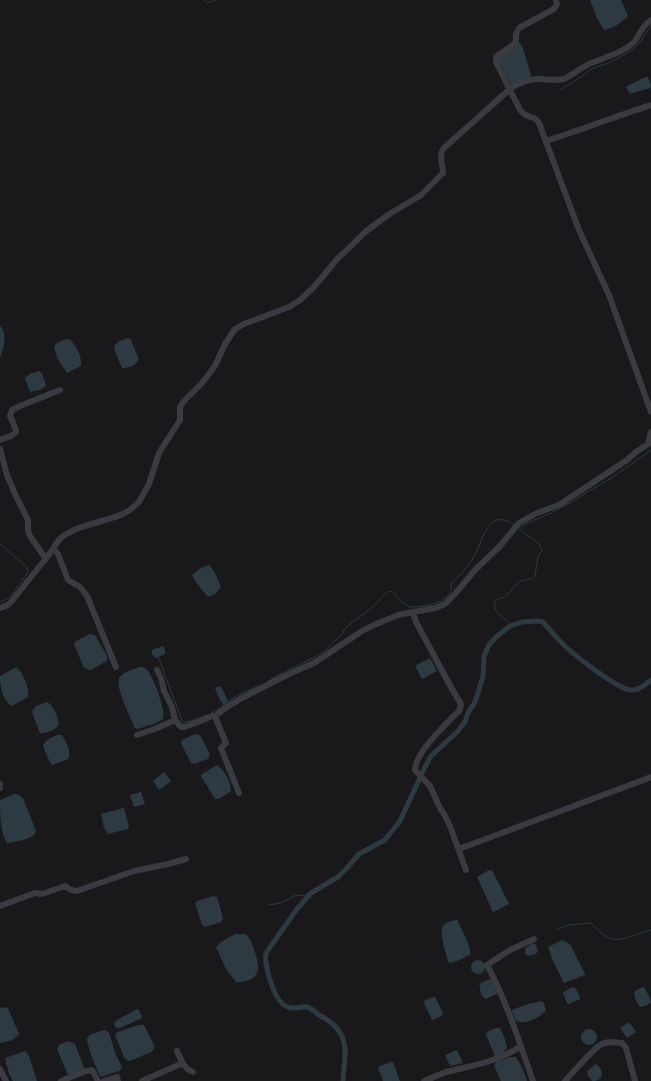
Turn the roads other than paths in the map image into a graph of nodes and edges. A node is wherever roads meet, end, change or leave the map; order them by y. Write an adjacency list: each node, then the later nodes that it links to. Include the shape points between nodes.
1 (556, 0): 3 (street, via 554,9 519,28 514,44 496,57)
2 (651, 20): 3 (street, via 633,43 568,77 528,81)
3 (509, 90): 5 (street, via 522,114 537,120); 11 (street, via 444,148 440,155 443,173 426,191 365,232 300,300 235,330 215,366 180,407 180,420 159,453 139,502 123,514 69,533 57,542)
4 (651, 105): 5 (street)
5 (546, 142): 7 (street, via 579,230 609,295)
6 (60, 390): 9 (street, via 12,410 10,416 16,432)
7 (651, 412)
8 (651, 432): 14 (street, via 648,444 627,460 559,505 537,513 516,527 448,602)
9 (0, 440)
10 (0, 449): 12 (street, via 7,475 28,520 30,536)
11 (54, 549): 12 (street); 15 (street, via 68,580 80,587 86,596)
12 (46, 559): 13 (street, via 11,602)
13 (0, 608)
14 (413, 612): 17 (street, via 383,620 362,631 314,663 240,699); 24 (street, via 461,704 415,765 430,786)
15 (116, 667)
16 (157, 670): 18 (street)
17 (215, 716): 18 (street, via 184,727); 23 (street, via 226,743 221,748)
18 (175, 720): 19 (street)
19 (137, 735)
20 (651, 777): 24 (street)
21 (0, 784): 22 (street)
22 (0, 788)
23 (239, 793)
24 (459, 849): 26 (street)
25 (186, 859): 27 (street, via 147,867 77,891 65,886)
26 (466, 870)
27 (0, 906)
28 (534, 939): 29 (street, via 487,965)
29 (521, 1046): 40 (street, via 510,1054); 41 (street)
30 (177, 1052): 31 (street)
31 (182, 1063): 33 (street); 39 (street)
32 (0, 1069): 34 (street)
33 (193, 1072)
34 (6, 1081)
35 (61, 1081): 36 (street, via 92,1070)
36 (98, 1081)
37 (104, 1081): 38 (street, via 117,1077)
38 (118, 1081)
39 (142, 1081)
40 (424, 1081)
41 (533, 1081)
42 (565, 1081): 43 (street, via 600,1045 616,1042 626,1048)
43 (635, 1081)

